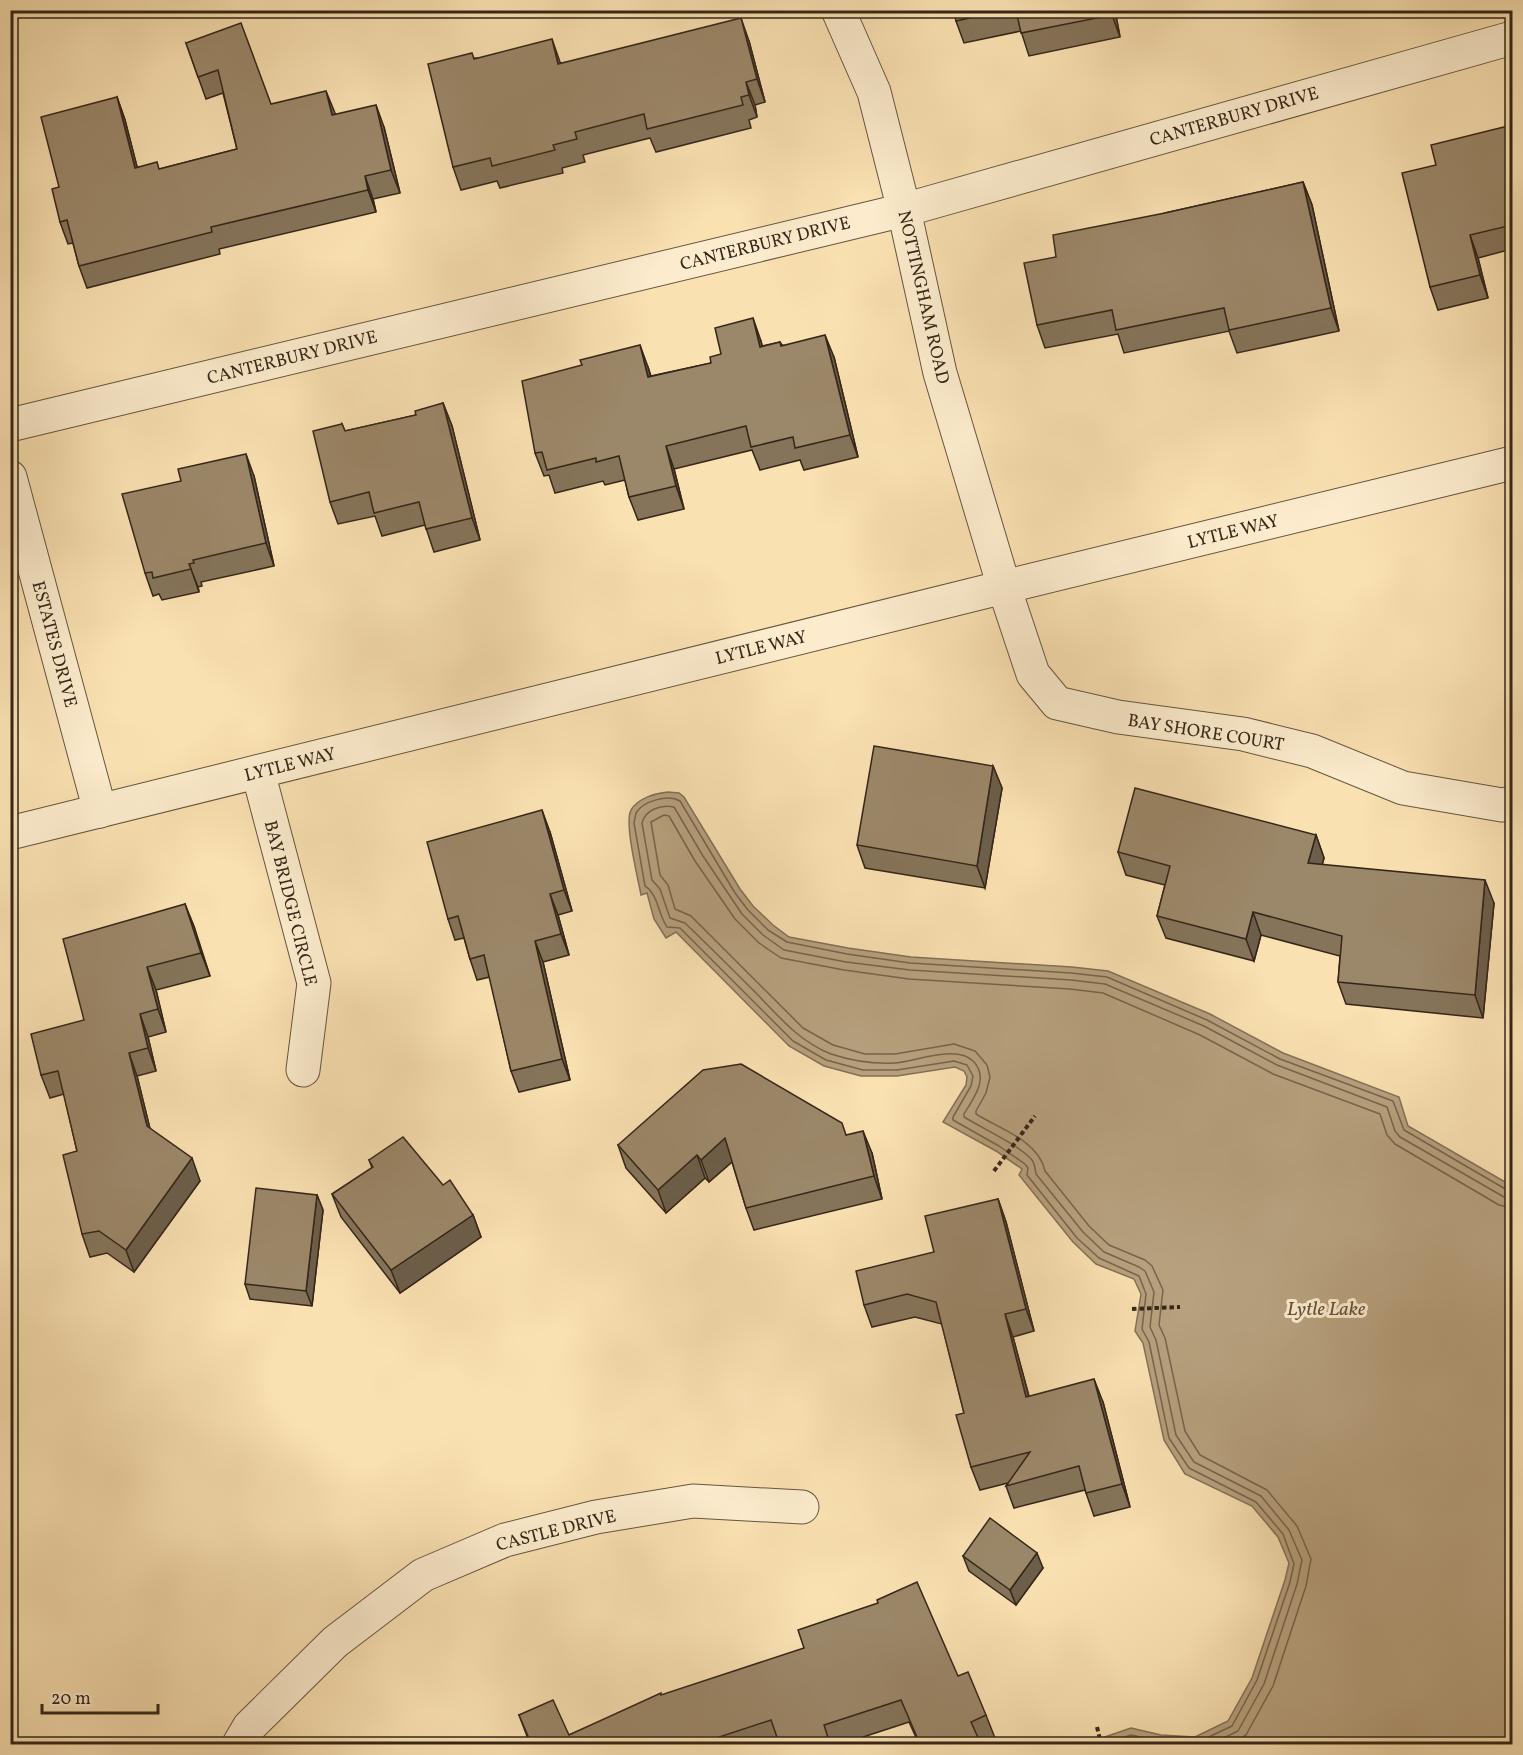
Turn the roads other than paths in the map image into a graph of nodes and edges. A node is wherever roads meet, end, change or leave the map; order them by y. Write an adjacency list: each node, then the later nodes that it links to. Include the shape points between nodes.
1 (838, 10): 3 (street, NOTTINGHAM ROAD, via 874,92)
2 (1512, 38): 3 (street, CANTERBURY DRIVE)
3 (904, 210): 4 (street, CANTERBURY DRIVE); 7 (street, NOTTINGHAM ROAD, via 940,373)
4 (10, 425)
5 (1512, 464): 7 (street, LYTLE WAY)
6 (10, 477): 10 (street, ESTATES DRIVE)
7 (1004, 587): 8 (street, LYTLE WAY); 9 (street, BAY SHORE COURT, via 1032,674 1057,703 1118,717 1243,734 1312,751 1403,788)
8 (258, 772): 10 (street, LYTLE WAY); 12 (street, BAY BRIDGE CIRCLE, via 314,983)
9 (1512, 804)
10 (100, 811): 11 (street, LYTLE WAY)
11 (10, 833)
12 (303, 1071)
13 (802, 1507): 14 (street, CASTLE DRIVE, via 693,1502 596,1517 505,1540 423,1575 335,1642 249,1727)
14 (239, 1744)

